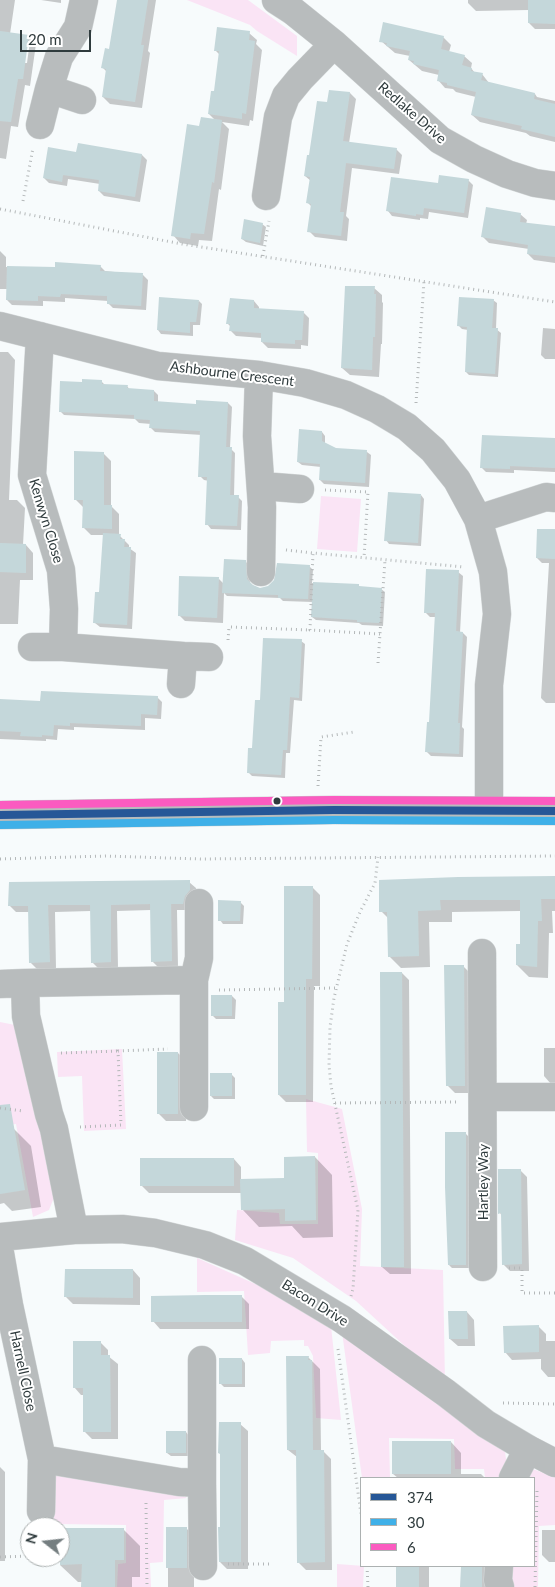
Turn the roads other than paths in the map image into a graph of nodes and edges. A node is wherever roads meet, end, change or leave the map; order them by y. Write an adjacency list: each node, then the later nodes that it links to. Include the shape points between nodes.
1 (84, 0): 4 (street, via 78,27 59,57)
2 (276, 0): 3 (street, Redlake Drive)
3 (334, 44): 7 (street, Redlake Drive, via 440,140 507,174); 8 (street, via 286,96 278,117)
4 (48, 89): 5 (street); 6 (street)
5 (82, 100)
6 (40, 125)
7 (555, 186)
8 (266, 196)
9 (0, 326): 10 (street, Ashbourne Crescent)
10 (40, 336): 11 (street, Ashbourne Crescent, via 158,366); 17 (street, Kenwyn Close, via 32,475 61,570)
11 (259, 376): 12 (street, via 257,436); 15 (street, Ashbourne Crescent, via 305,383 346,395 407,427 433,450 457,480)
12 (262, 486): 13 (street); 16 (street)
13 (300, 489)
14 (555, 498): 15 (street, via 546,497)
15 (478, 519): 20 (street, Ashbourne Crescent, via 492,569 497,614 489,685)
16 (261, 572)
17 (63, 647): 18 (street); 19 (street, via 196,656)
18 (32, 648)
19 (181, 684)
20 (489, 810): 21 (street); 22 (street)
21 (555, 811)
22 (0, 815)
23 (199, 903): 26 (street, via 199,958)
24 (482, 953): 28 (street, Hartley Way)
25 (13, 984): 26 (street); 30 (street, via 36,1054)
26 (194, 985): 29 (street)
27 (555, 1097): 28 (street)
28 (483, 1099): 33 (street, Hartley Way)
29 (194, 1107)
30 (74, 1230): 31 (street, Bacon Drive); 35 (street, Bacon Drive, via 155,1233 206,1245 244,1261 342,1319 486,1424)
31 (0, 1237)
32 (0, 1253): 36 (street, Harnell Close)
33 (483, 1267)
34 (202, 1360): 38 (street)
35 (540, 1455): 37 (street)
36 (42, 1459): 38 (street); 39 (street, Harnell Close)
37 (515, 1477)
38 (202, 1483): 40 (street)
39 (41, 1511)
40 (203, 1566)
41 (499, 1567): 42 (street)
42 (500, 1587)

